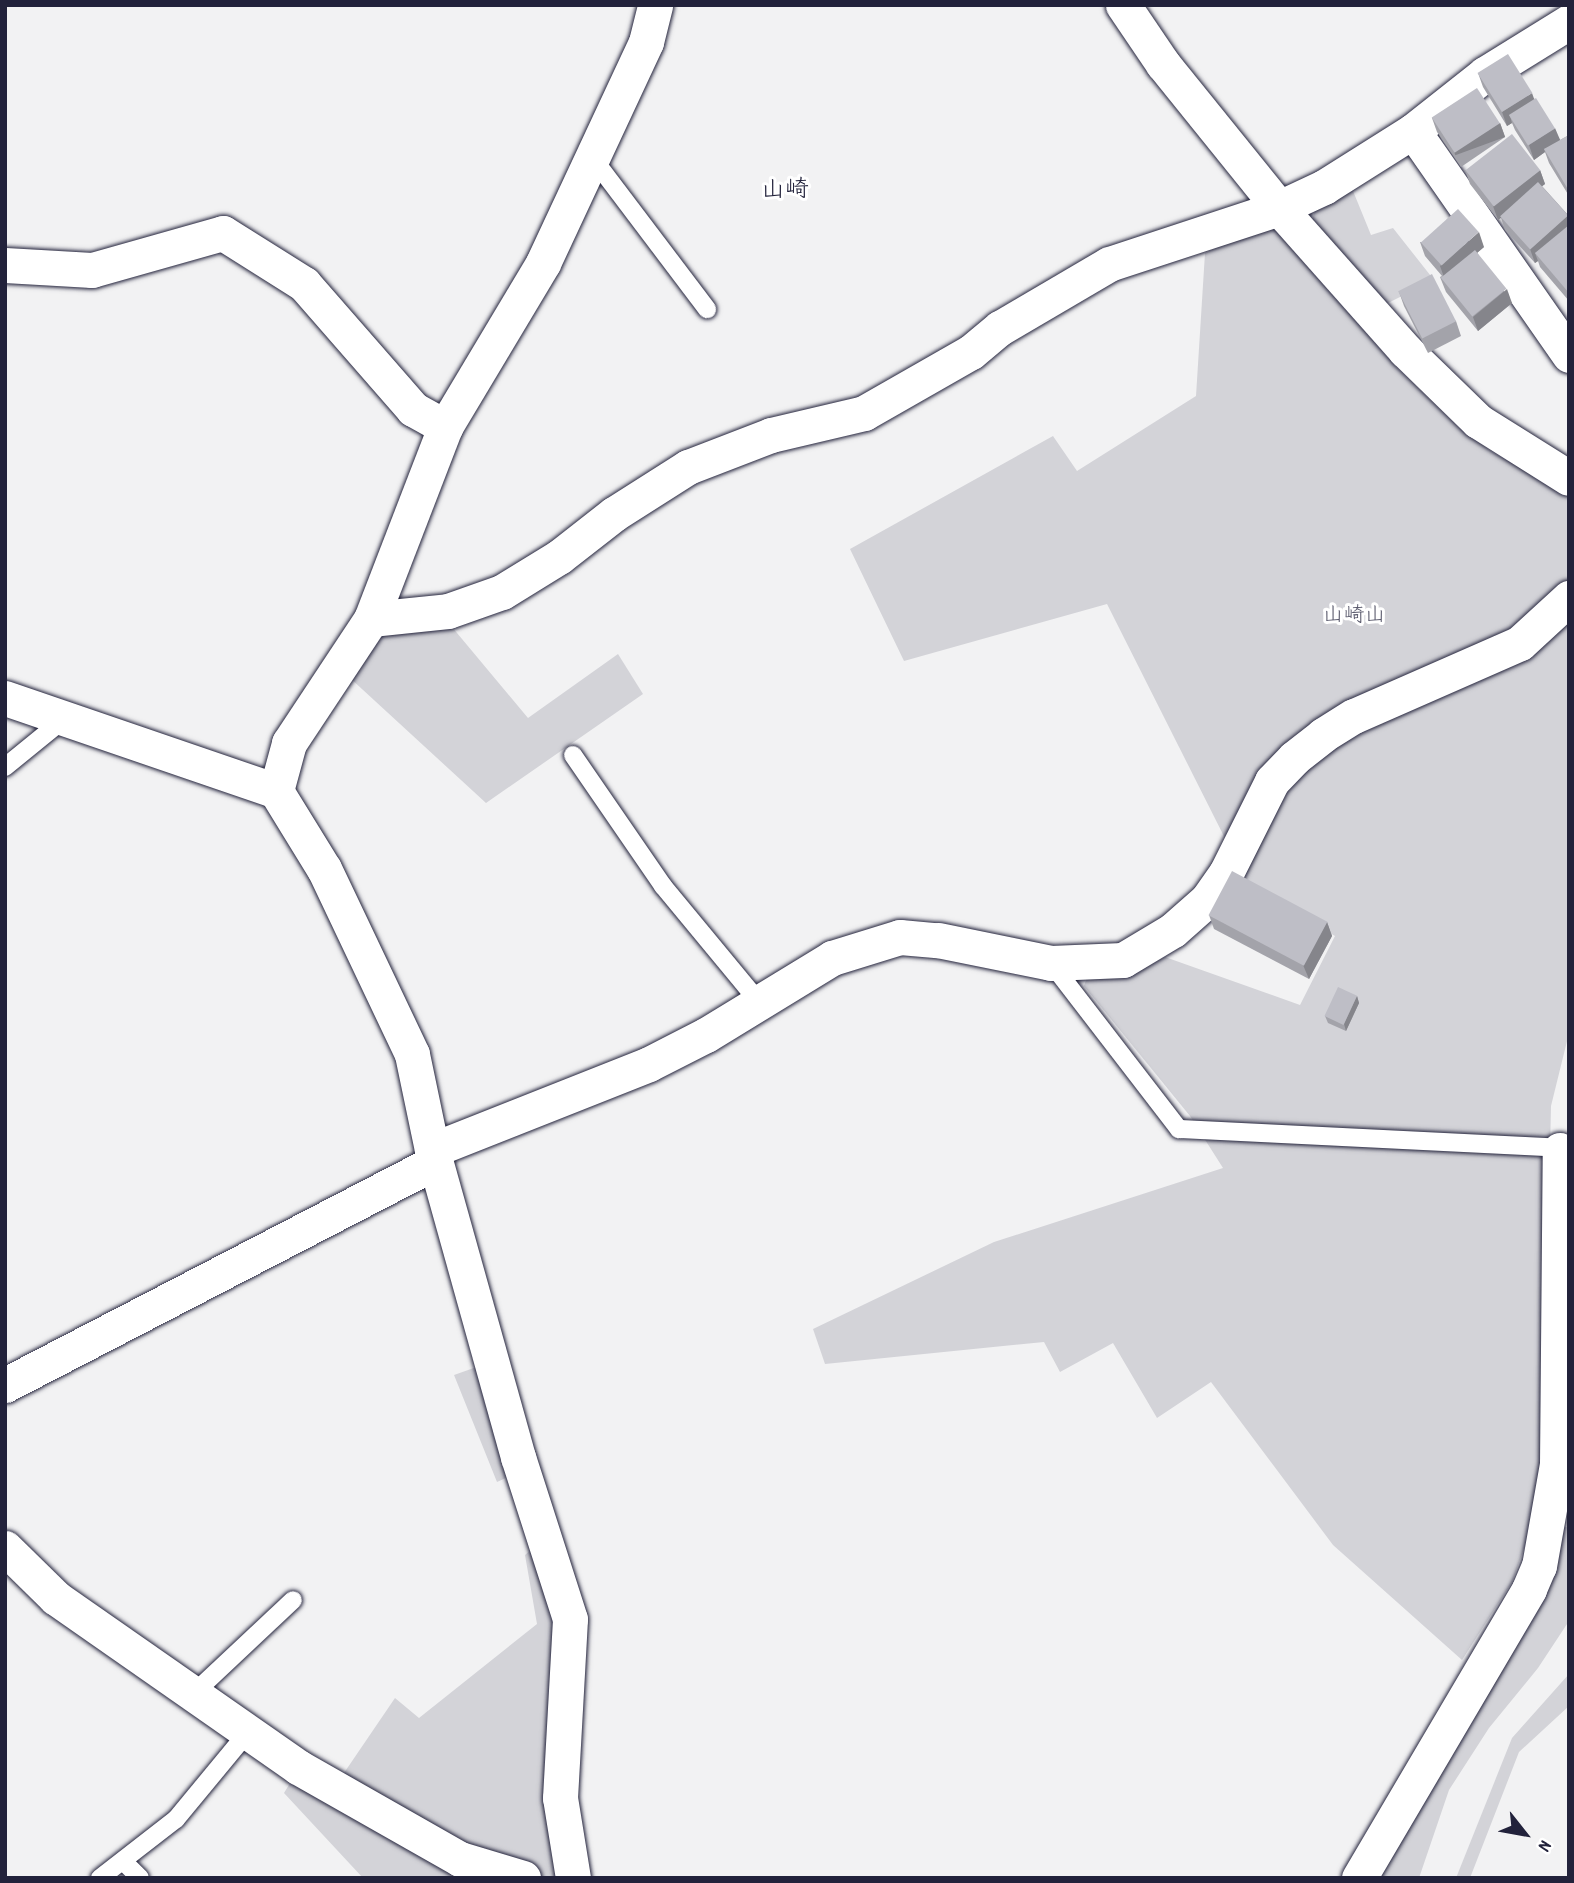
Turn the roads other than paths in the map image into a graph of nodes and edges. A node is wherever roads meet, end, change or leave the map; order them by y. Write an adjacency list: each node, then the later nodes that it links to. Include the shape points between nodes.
1 (655, 5): 5 (street, via 646,43)
2 (1123, 5): 6 (street, via 1163,64)
3 (1569, 22): 4 (street, via 1485,74)
4 (1413, 131): 6 (street, via 1324,187); 9 (street)
5 (592, 157): 8 (lane); 10 (street, via 543,262)
6 (1279, 208): 11 (street, via 1443,389 1478,421); 13 (street, via 1109,264 864,413 771,435 688,467 502,592 447,611)
7 (5, 265): 10 (street, via 92,270 223,233 304,284 413,409)
8 (707, 309)
9 (1569, 355)
10 (445, 427): 13 (street)
11 (1569, 478)
12 (1569, 598): 19 (street, via 1520,643 1354,716 1294,758 1272,781 1226,873 1207,900 1174,930 1123,960)
13 (371, 619): 18 (street, via 289,743)
14 (5, 698): 15 (street)
15 (64, 719): 17 (lane); 18 (street)
16 (573, 755): 20 (lane, via 663,886)
17 (5, 767)
18 (276, 791): 22 (street, via 324,869 412,1054)
19 (1051, 963): 20 (street, via 900,937 832,958); 21 (lane, via 1179,1129)
20 (759, 1002): 22 (street, via 649,1064)
21 (1565, 1149): 24 (street)
22 (433, 1156): 23 (street); 33 (street, via 517,1457 570,1619 560,1798)
23 (5, 1385)
24 (1563, 1462): 34 (street, via 1529,1589)
25 (5, 1548): 27 (street, via 56,1598)
26 (293, 1600): 27 (lane)
27 (194, 1694): 28 (street)
28 (248, 1732): 29 (lane, via 176,1819); 32 (street, via 298,1767 460,1859)
29 (123, 1861): 30 (lane); 31 (lane)
30 (100, 1878)
31 (140, 1878)
32 (523, 1878)
33 (573, 1878)
34 (1359, 1878)

